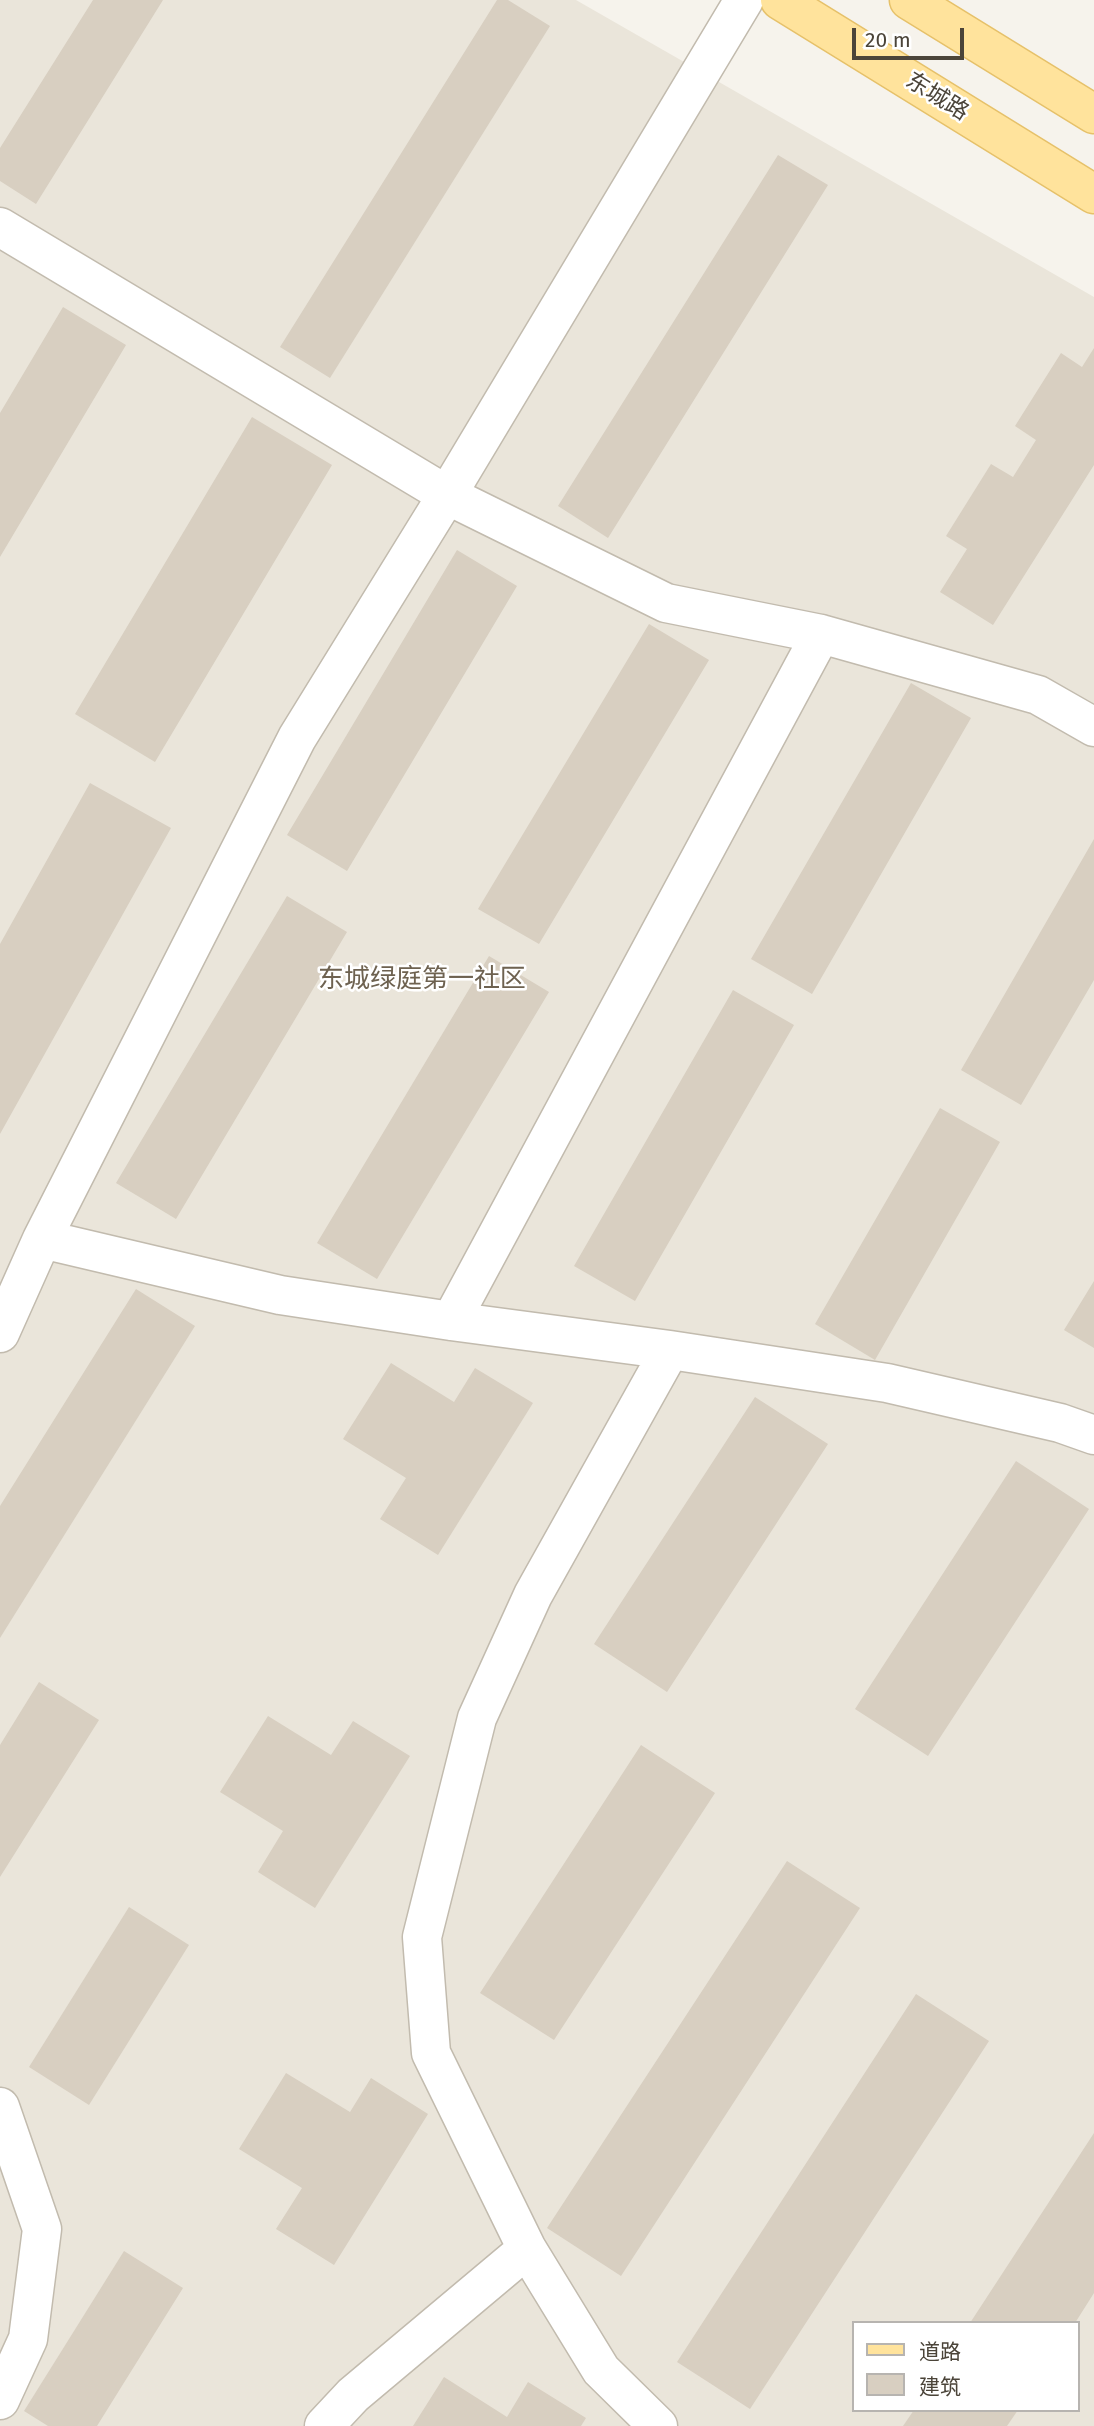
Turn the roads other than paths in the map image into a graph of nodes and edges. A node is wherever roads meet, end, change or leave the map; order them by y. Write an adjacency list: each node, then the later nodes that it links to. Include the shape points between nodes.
1 (744, 0): 7 (street)
2 (780, 0): 5 (main road, 东城路)
3 (909, 0): 4 (main road)
4 (1094, 114)
5 (1094, 194)
6 (0, 227): 7 (street)
7 (447, 495): 8 (street, via 666,603); 10 (street, via 297,738)
8 (821, 634): 9 (street, via 1038,695); 11 (street)
9 (1094, 727)
10 (43, 1239): 11 (street, via 280,1294); 12 (street)
11 (450, 1321): 13 (street)
12 (0, 1333)
13 (670, 1350): 14 (street, via 887,1383); 16 (street, via 533,1595 477,1718 422,1937 431,2053)
14 (1094, 1435)
15 (0, 2107): 17 (street, via 42,2229 28,2339)
16 (527, 2249): 18 (street, via 353,2395); 19 (street, via 601,2370)
17 (0, 2400)
18 (324, 2426)
19 (658, 2426)

